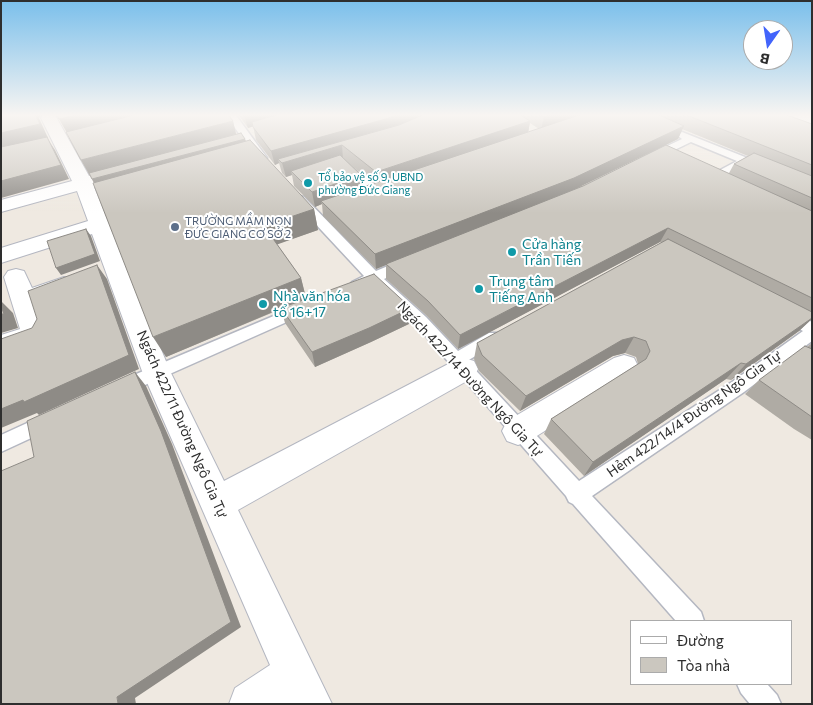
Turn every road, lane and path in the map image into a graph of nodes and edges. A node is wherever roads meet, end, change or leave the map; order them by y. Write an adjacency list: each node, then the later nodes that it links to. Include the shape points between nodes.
1 (65, 147): 17 (street, Ngách 422/11 Đường Ngô Gia Tự)
2 (250, 147): 10 (lane)
3 (673, 147): 5 (lane)
4 (712, 147): 7 (lane)
5 (660, 153): 6 (lane); 8 (lane)
6 (678, 161)
7 (745, 161): 11 (lane); 13 (lane)
8 (643, 162)
9 (336, 167): 16 (lane, via 344,164)
10 (271, 171)
11 (770, 171)
12 (120, 174): 17 (street)
13 (708, 176): 14 (lane)
14 (730, 186)
15 (290, 189): 22 (lane, Ngách 422/14 Đường Ngô Gia Tự, via 317,212)
16 (375, 193)
17 (94, 202): 18 (street); 19 (street); 21 (street, Ngách 422/11 Đường Ngô Gia Tự)
18 (1, 206)
19 (1, 256)
20 (415, 260): 22 (lane)
21 (100, 271): 28 (street, via 20,288 35,334); 33 (street, Ngách 422/11 Đường Ngô Gia Tự)
22 (373, 277): 23 (lane); 31 (lane, Ngách 422/14 Đường Ngô Gia Tự, via 421,321)
23 (344, 291)
24 (318, 302): 33 (lane)
25 (768, 306): 26 (lane)
26 (812, 331): 29 (lane, Hẻm 422/14/4 Đường Ngô Gia Tự)
27 (506, 332): 31 (lane)
28 (1, 346)
29 (788, 348): 30 (lane); 38 (lane, Hẻm 422/14/4 Đường Ngô Gia Tự, via 738,387)
30 (804, 358)
31 (459, 364): 36 (lane, Ngách 422/14 Đường Ngô Gia Tự); 39 (street)
32 (624, 366): 36 (street)
33 (156, 371): 34 (lane); 39 (street, Ngách 422/11 Đường Ngô Gia Tự)
34 (104, 395)
35 (62, 415): 37 (lane)
36 (518, 430): 38 (lane, Ngách 422/14 Đường Ngô Gia Tự)
37 (1, 444)
38 (576, 495): 40 (lane, Ngách 422/14 Đường Ngô Gia Tự)
39 (217, 503): 42 (street, Ngách 422/11 Đường Ngô Gia Tự)
40 (691, 620)
41 (751, 685): 44 (lane)
42 (303, 689): 43 (street)
43 (251, 704)
44 (768, 704)

